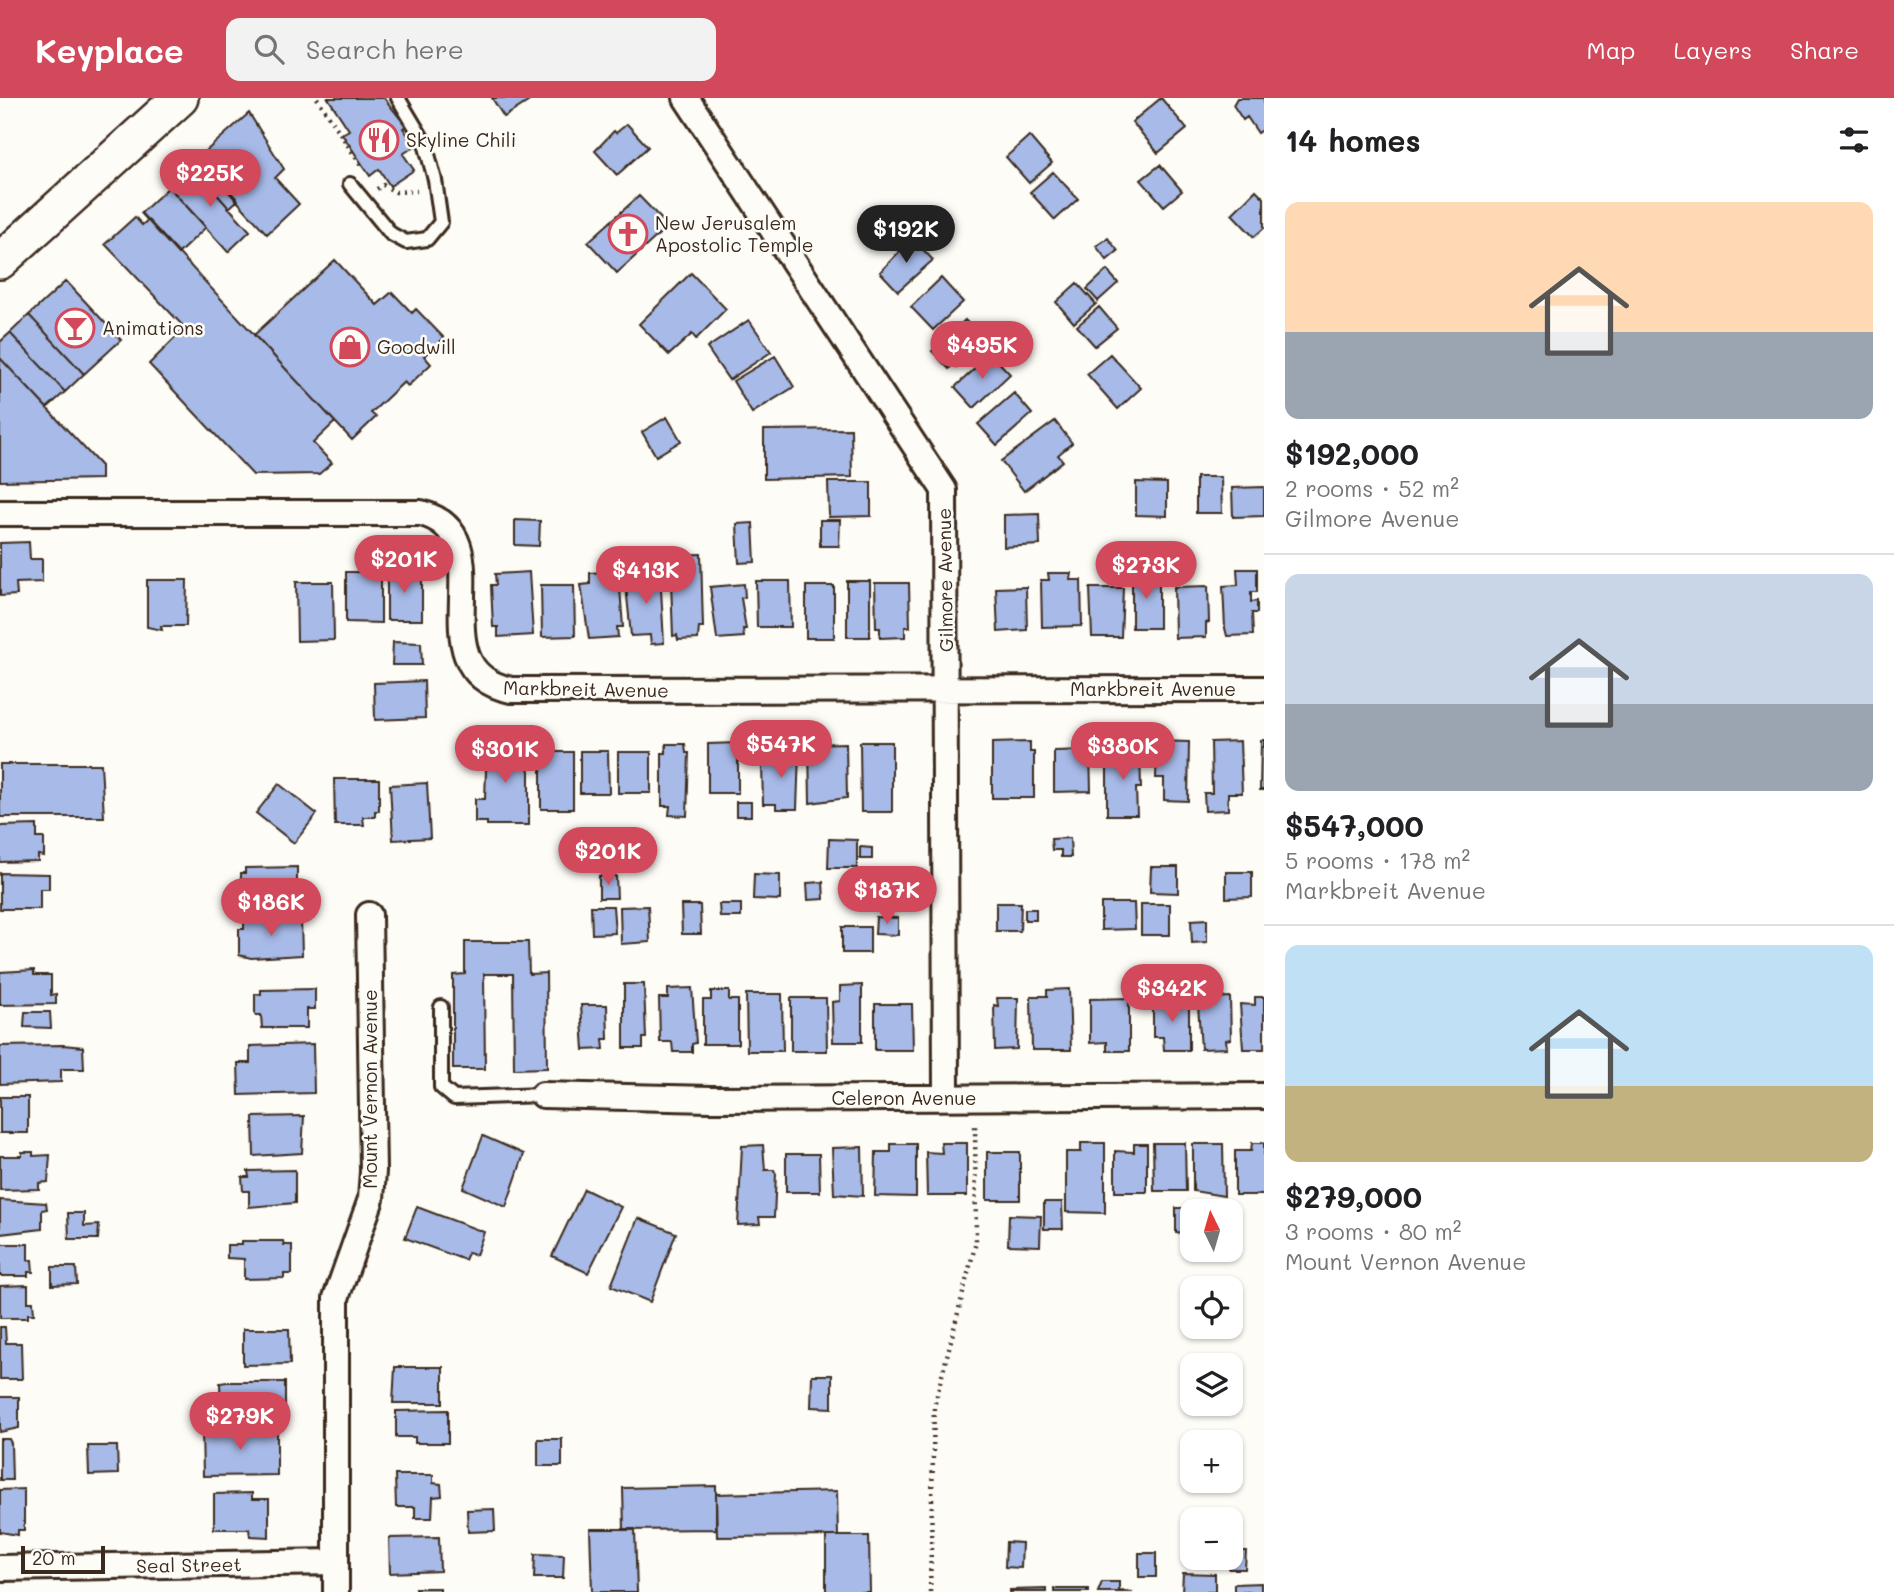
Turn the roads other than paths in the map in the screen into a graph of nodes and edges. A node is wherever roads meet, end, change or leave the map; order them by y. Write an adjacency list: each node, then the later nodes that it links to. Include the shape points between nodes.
1 (180, 98): 5 (main road)
2 (398, 98): 4 (lane, via 425,144 440,222 427,239 407,242 391,234)
3 (686, 98): 7 (street, Gilmore Avenue, via 944,491)
4 (350, 184)
5 (0, 261)
6 (0, 513): 7 (street, Markbreit Avenue, via 435,516 451,529 461,548 463,647 468,663 479,677 511,690)
7 (946, 688): 8 (street, Markbreit Avenue); 13 (street, Gilmore Avenue)
8 (1264, 689)
9 (369, 915): 14 (street, Mount Vernon Avenue, via 373,1171 371,1199 336,1298)
10 (441, 1007): 11 (lane, via 441,1087 446,1094 454,1098)
11 (543, 1095): 13 (street, Celeron Avenue)
12 (1264, 1096): 13 (street, Celeron Avenue)
13 (946, 1097)
14 (336, 1562): 15 (street, Seal Street); 16 (street, Mount Vernon Avenue)
15 (0, 1568)
16 (336, 1592)

